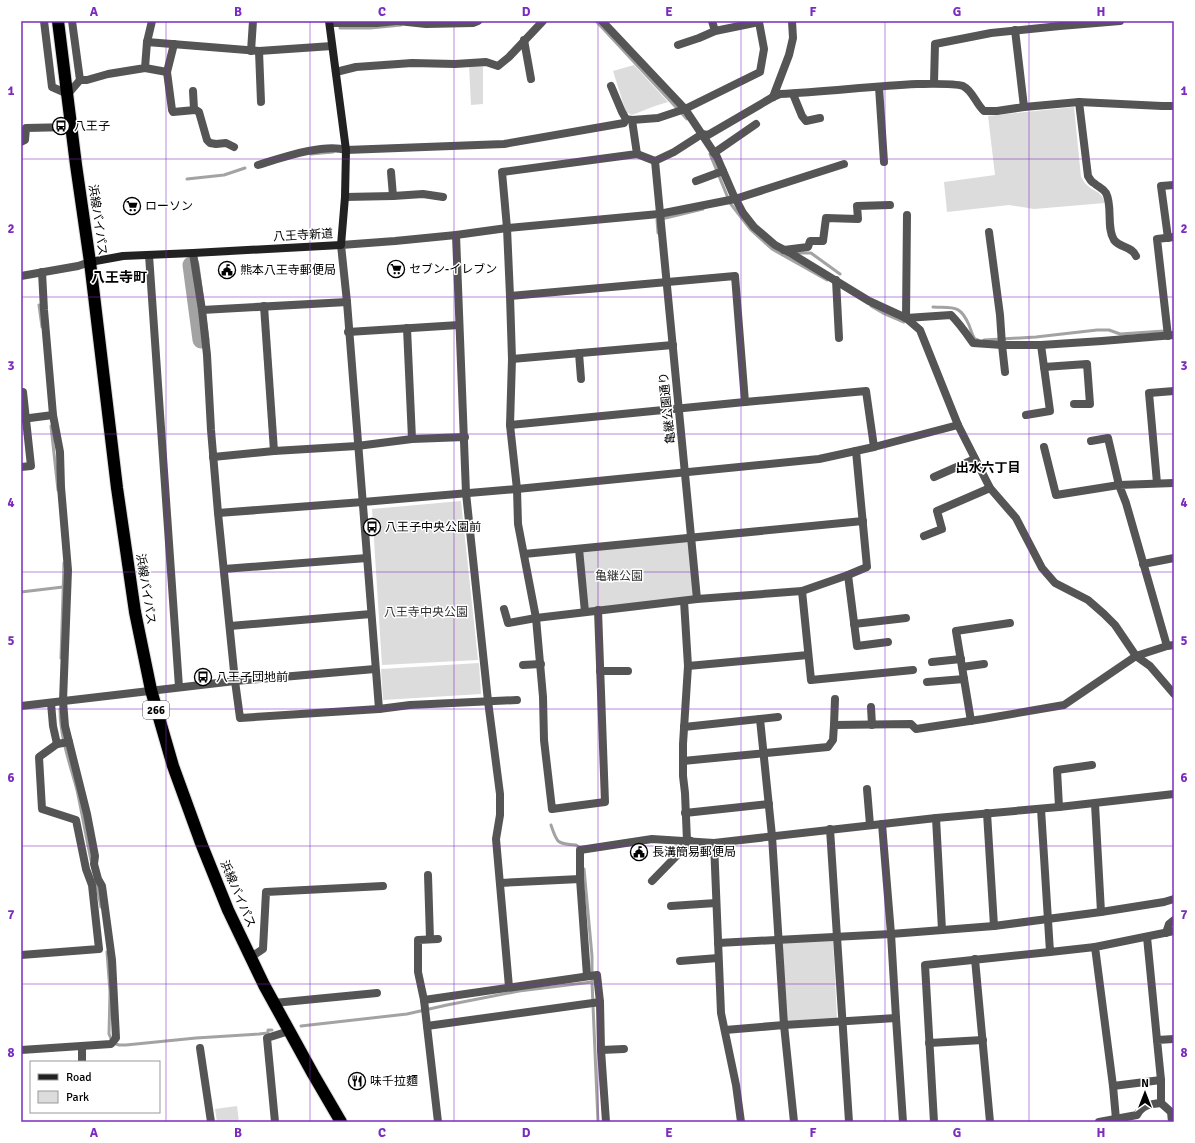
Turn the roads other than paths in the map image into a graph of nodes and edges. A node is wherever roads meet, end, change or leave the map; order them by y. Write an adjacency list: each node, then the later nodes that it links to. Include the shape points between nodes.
1 (44, 21): 34 (street, via 52,87)
2 (58, 21): 34 (highway, 浜線バイパス / 266)
3 (72, 21): 29 (street)
4 (152, 21): 20 (street)
5 (253, 21): 24 (street)
6 (397, 21): 7 (street, via 426,24); 14 (street)
7 (478, 21)
8 (542, 21): 19 (street)
9 (602, 21): 41 (street)
10 (712, 21): 18 (street)
11 (792, 21): 36 (street, via 793,38)
12 (1120, 21): 16 (street)
13 (330, 22): 14 (street); 23 (street, 八王寺新道)
14 (378, 22)
15 (759, 22): 18 (street); 41 (street, via 764,49 760,72)
16 (1060, 23): 17 (street)
17 (1015, 30): 30 (street, via 935,44); 40 (street)
18 (715, 31): 22 (street)
19 (524, 40): 27 (street, via 498,66 486,62 412,64); 28 (street)
20 (147, 42): 21 (street); 25 (street)
21 (174, 44): 24 (street); 26 (street)
22 (678, 45)
23 (332, 46): 24 (street); 27 (street, 八王寺新道)
24 (255, 51): 37 (street)
25 (145, 68): 26 (street); 29 (street)
26 (167, 72): 42 (street, via 172,112)
27 (336, 72): 50 (street, 八王寺新道)
28 (531, 78)
29 (80, 80): 34 (street)
30 (934, 83): 32 (street); 40 (street, via 962,86 971,92 984,111)
31 (611, 86): 44 (street, via 622,112)
32 (879, 86): 35 (street); 54 (street)
33 (193, 91): 42 (street)
34 (68, 94): 46 (highway, 浜線バイパス / 266)
35 (793, 94): 36 (street); 43 (street, via 806,121)
36 (773, 97): 47 (street, via 708,135)
37 (261, 102)
38 (1079, 102): 39 (street); 40 (street); 76 (street, via 1088,176 1092,183 1106,193 1113,238)
39 (1174, 106)
40 (1024, 107)
41 (685, 109): 44 (street, via 658,118); 47 (street)
42 (195, 110): 49 (street, via 199,112 206,140)
43 (820, 118)
44 (629, 120): 50 (street, via 624,123 504,144); 52 (street)
45 (756, 124): 51 (street)
46 (72, 127): 48 (street, via 26,128 25,140); 77 (highway, 浜線バイパス / 266)
47 (702, 134): 51 (street); 53 (street)
48 (21, 142)
49 (234, 147)
50 (346, 150): 56 (street, via 339,148 307,151); 62 (street, 八王寺新道)
51 (714, 153): 57 (street)
52 (637, 154): 53 (street); 68 (street, via 502,172)
53 (655, 161): 66 (street, 亀継公園通り)
54 (884, 162)
55 (844, 164): 64 (street)
56 (258, 165)
57 (723, 171): 59 (street); 64 (street)
58 (391, 172): 61 (street)
59 (696, 181)
60 (1174, 185): 71 (street, via 1161,186)
61 (393, 196): 62 (street); 63 (street, via 423,194)
62 (345, 197): 72 (street, 八王寺新道)
63 (443, 197)
64 (735, 199): 66 (street); 73 (street, via 754,227)
65 (890, 205): 73 (street, via 857,206 858,219 826,218 823,241 810,241 808,247)
66 (660, 214): 68 (street); 81 (street, 亀継公園通り)
67 (907, 215): 86 (street)
68 (507, 228): 70 (street); 82 (street)
69 (989, 232): 93 (street)
70 (456, 236): 72 (street); 87 (street)
71 (1171, 238): 90 (street, via 1157,239)
72 (341, 245): 74 (street, 八王寺新道); 83 (street)
73 (784, 250): 80 (street)
74 (193, 253): 75 (street, 八王寺新道); 85 (street)
75 (149, 255): 77 (street, 八王寺新道, via 123,256); 171 (street)
76 (1136, 256)
77 (90, 262): 78 (street); 172 (highway, 浜線バイパス / 266, via 116,488)
78 (42, 272): 79 (street); 105 (street)
79 (21, 276)
80 (836, 280): 86 (street, via 869,301); 91 (street)
81 (667, 282): 82 (street); 92 (street, 亀継公園通り); 102 (street, via 735,276)
82 (510, 296): 96 (street)
83 (347, 302): 84 (street); 89 (street)
84 (264, 306): 85 (street); 116 (street)
85 (202, 310): 118 (street)
86 (906, 318): 93 (street, via 951,315 973,343); 109 (street, via 920,330)
87 (459, 325): 88 (street); 110 (street)
88 (407, 328): 89 (street); 111 (street)
89 (348, 332): 113 (street)
90 (1171, 335): 94 (street)
91 (839, 338)
92 (673, 345): 95 (street); 104 (street, 亀継公園通り)
93 (1002, 345): 94 (street); 98 (street)
94 (1041, 345): 97 (street)
95 (579, 353): 96 (street); 99 (street)
96 (512, 360): 108 (street)
97 (1044, 367): 103 (street, via 1087,364 1090,404); 106 (street, via 1050,411)
98 (1005, 372)
99 (582, 379)
100 (1174, 390): 123 (street, via 1149,393)
101 (21, 392): 107 (street)
102 (745, 402): 104 (street); 114 (street, via 866,391)
103 (1074, 404)
104 (679, 408): 108 (street); 121 (street, 亀継公園通り)
105 (53, 415): 107 (street); 176 (street, via 60,452 68,570)
106 (1026, 415)
107 (23, 419): 120 (street, via 31,466)
108 (510, 425): 127 (street)
109 (958, 425): 114 (street); 119 (street)
110 (465, 437): 111 (street); 128 (street)
111 (412, 439): 113 (street)
112 (1091, 441): 125 (street, via 1108,438)
113 (357, 446): 116 (street); 129 (street)
114 (874, 447): 117 (street)
115 (1044, 447): 125 (street, via 1056,495)
116 (274, 451): 118 (street)
117 (856, 451): 121 (street, via 819,459); 131 (street)
118 (213, 457): 130 (street)
119 (975, 459): 122 (street); 126 (street)
120 (21, 468)
121 (685, 472): 127 (street); 133 (street, 亀継公園通り)
122 (934, 477)
123 (1157, 483): 124 (street); 125 (street)
124 (1174, 483)
125 (1119, 485): 138 (street)
126 (990, 488): 132 (street, via 936,511 942,529); 156 (street, via 1016,518 1042,568 1055,583 1088,600 1104,614 1115,625)
127 (517, 489): 128 (street); 135 (street, via 518,524)
128 (466, 493): 129 (street); 177 (street)
129 (363, 502): 130 (street); 136 (street)
130 (218, 513): 139 (street)
131 (863, 521): 133 (street); 140 (street, via 867,567)
132 (924, 536)
133 (691, 537): 134 (street); 142 (street, 亀継公園通り)
134 (579, 549): 135 (street); 146 (street)
135 (524, 554): 148 (street)
136 (367, 558): 139 (street); 147 (street)
137 (1174, 558): 138 (street)
138 (1144, 564): 154 (street)
139 (224, 569): 152 (street)
140 (848, 575): 141 (street); 151 (street)
141 (802, 591): 142 (street); 155 (street)
142 (697, 599): 143 (street)
143 (684, 601): 145 (street); 162 (street)
144 (504, 609): 148 (street, via 508,623)
145 (598, 610): 146 (street); 166 (street)
146 (585, 612): 148 (street)
147 (371, 614): 152 (street); 164 (street)
148 (536, 618): 159 (street)
149 (906, 618): 151 (street)
150 (1010, 623): 157 (street, via 956,631)
151 (854, 624): 153 (street, via 857,646)
152 (230, 626): 169 (street)
153 (888, 642)
154 (1170, 645): 156 (street)
155 (808, 655): 162 (street); 165 (street, via 811,680)
156 (1136, 656): 173 (street, via 1150,666); 184 (street, via 1064,705)
157 (961, 659): 158 (street); 163 (street)
158 (932, 662)
159 (541, 664): 161 (street); 166 (street, via 544,740 552,809 605,802)
160 (984, 664): 163 (street)
161 (522, 665)
162 (688, 666): 187 (street)
163 (962, 668): 168 (street)
164 (375, 669): 169 (street); 181 (street)
165 (913, 670)
166 (600, 671): 167 (street)
167 (628, 671)
168 (964, 679): 170 (street); 184 (street)
169 (235, 681): 171 (street); 181 (street, via 240,718)
170 (927, 682)
171 (180, 687): 172 (street)
172 (150, 690): 176 (street); 230 (highway, 浜線バイパス / 266, via 173,766 201,842 228,910)
173 (1174, 694)
174 (517, 700): 177 (street)
175 (835, 700): 186 (street)
176 (62, 701): 178 (street); 188 (street)
177 (488, 701): 181 (street); 211 (street, via 500,794 496,839)
178 (51, 703): 179 (street); 189 (street)
179 (21, 706)
180 (871, 707): 185 (street)
181 (378, 708)
182 (778, 717): 183 (street)
183 (760, 719): 187 (street); 190 (street)
184 (971, 721): 185 (street, via 916,729 911,724)
185 (872, 724): 186 (street)
186 (834, 725): 190 (street, via 833,740 828,747)
187 (684, 727): 191 (street)
188 (69, 742): 189 (street); 250 (street, via 87,814 95,856 94,864 102,886 112,960 116,1038 112,1044)
189 (56, 744): 229 (street, via 39,757 42,809 76,820 86,869 92,885 99,949)
190 (764, 753): 191 (street); 195 (street)
191 (683, 761): 199 (street)
192 (1092, 765): 197 (street, via 1057,770)
193 (867, 789): 203 (street)
194 (1174, 794): 196 (street)
195 (769, 804): 199 (street); 205 (street)
196 (1095, 804): 197 (street); 216 (street)
197 (1059, 807): 198 (street)
198 (1040, 809): 200 (street); 217 (street)
199 (685, 813): 206 (street)
200 (987, 813): 201 (street); 219 (street)
201 (936, 818): 202 (street); 220 (street)
202 (882, 824): 203 (street); 222 (street)
203 (870, 825): 204 (street)
204 (830, 829): 205 (street); 223 (street)
205 (772, 836): 207 (street); 225 (street)
206 (689, 841): 207 (street); 209 (street, via 652,839 580,850); 210 (street)
207 (714, 843): 214 (street)
208 (428, 875): 237 (street, via 434,939 418,940 418,972)
209 (580, 879): 211 (street); 234 (street)
210 (652, 881)
211 (500, 883): 235 (street)
212 (384, 886): 230 (street, via 266,892 264,949)
213 (1174, 899): 216 (street)
214 (716, 903): 215 (street); 226 (street)
215 (671, 906)
216 (1101, 912): 217 (street)
217 (1047, 918): 219 (street); 228 (street)
218 (1174, 920): 221 (street, via 1169,924)
219 (994, 926): 220 (street)
220 (942, 930): 222 (street)
221 (1170, 932): 224 (street)
222 (891, 934): 223 (street); 240 (street)
223 (837, 937): 225 (street); 241 (street)
224 (1147, 937): 227 (street); 248 (street)
225 (778, 940): 226 (street); 242 (street)
226 (718, 943): 231 (street)
227 (1095, 947): 228 (street); 257 (street)
228 (1050, 952): 232 (street)
229 (21, 955)
230 (251, 957): 239 (highway, 浜線バイパス / 266)
231 (718, 958): 233 (street); 244 (street, via 721,1013)
232 (975, 960): 247 (street); 249 (street, via 925,965)
233 (680, 961)
234 (587, 976): 235 (street); 238 (street, via 597,975)
235 (509, 988): 237 (street)
236 (377, 993): 239 (street)
237 (424, 1000): 243 (street)
238 (600, 1002): 243 (street); 254 (street)
239 (274, 1004): 245 (highway, 浜線バイパス / 266)
240 (896, 1018): 241 (street); 269 (street)
241 (842, 1021): 242 (street); 268 (street)
242 (784, 1025): 244 (street); 267 (street)
243 (427, 1026): 264 (street)
244 (725, 1030): 266 (street)
245 (289, 1031): 262 (street, via 267,1038); 263 (highway, 浜線バイパス / 266)
246 (1174, 1039): 248 (street)
247 (983, 1040): 249 (street); 271 (street)
248 (1157, 1040): 256 (street)
249 (929, 1043): 270 (street)
250 (82, 1046): 253 (street); 255 (street)
251 (200, 1048): 261 (street)
252 (624, 1049): 254 (street)
253 (21, 1050)
254 (601, 1050): 265 (street)
255 (82, 1061)
256 (1161, 1080): 257 (street); 258 (street)
257 (1113, 1086): 260 (street)
258 (1161, 1103): 259 (street, via 1171,1112); 260 (street, via 1149,1105 1137,1115)
259 (1173, 1118)
260 (1116, 1119): 272 (street)
261 (211, 1122)
262 (275, 1122)
263 (341, 1122)
264 (438, 1122)
265 (606, 1122)
266 (741, 1122)
267 (794, 1122)
268 (848, 1122)
269 (903, 1122)
270 (934, 1122)
271 (990, 1122)
272 (1099, 1122)

